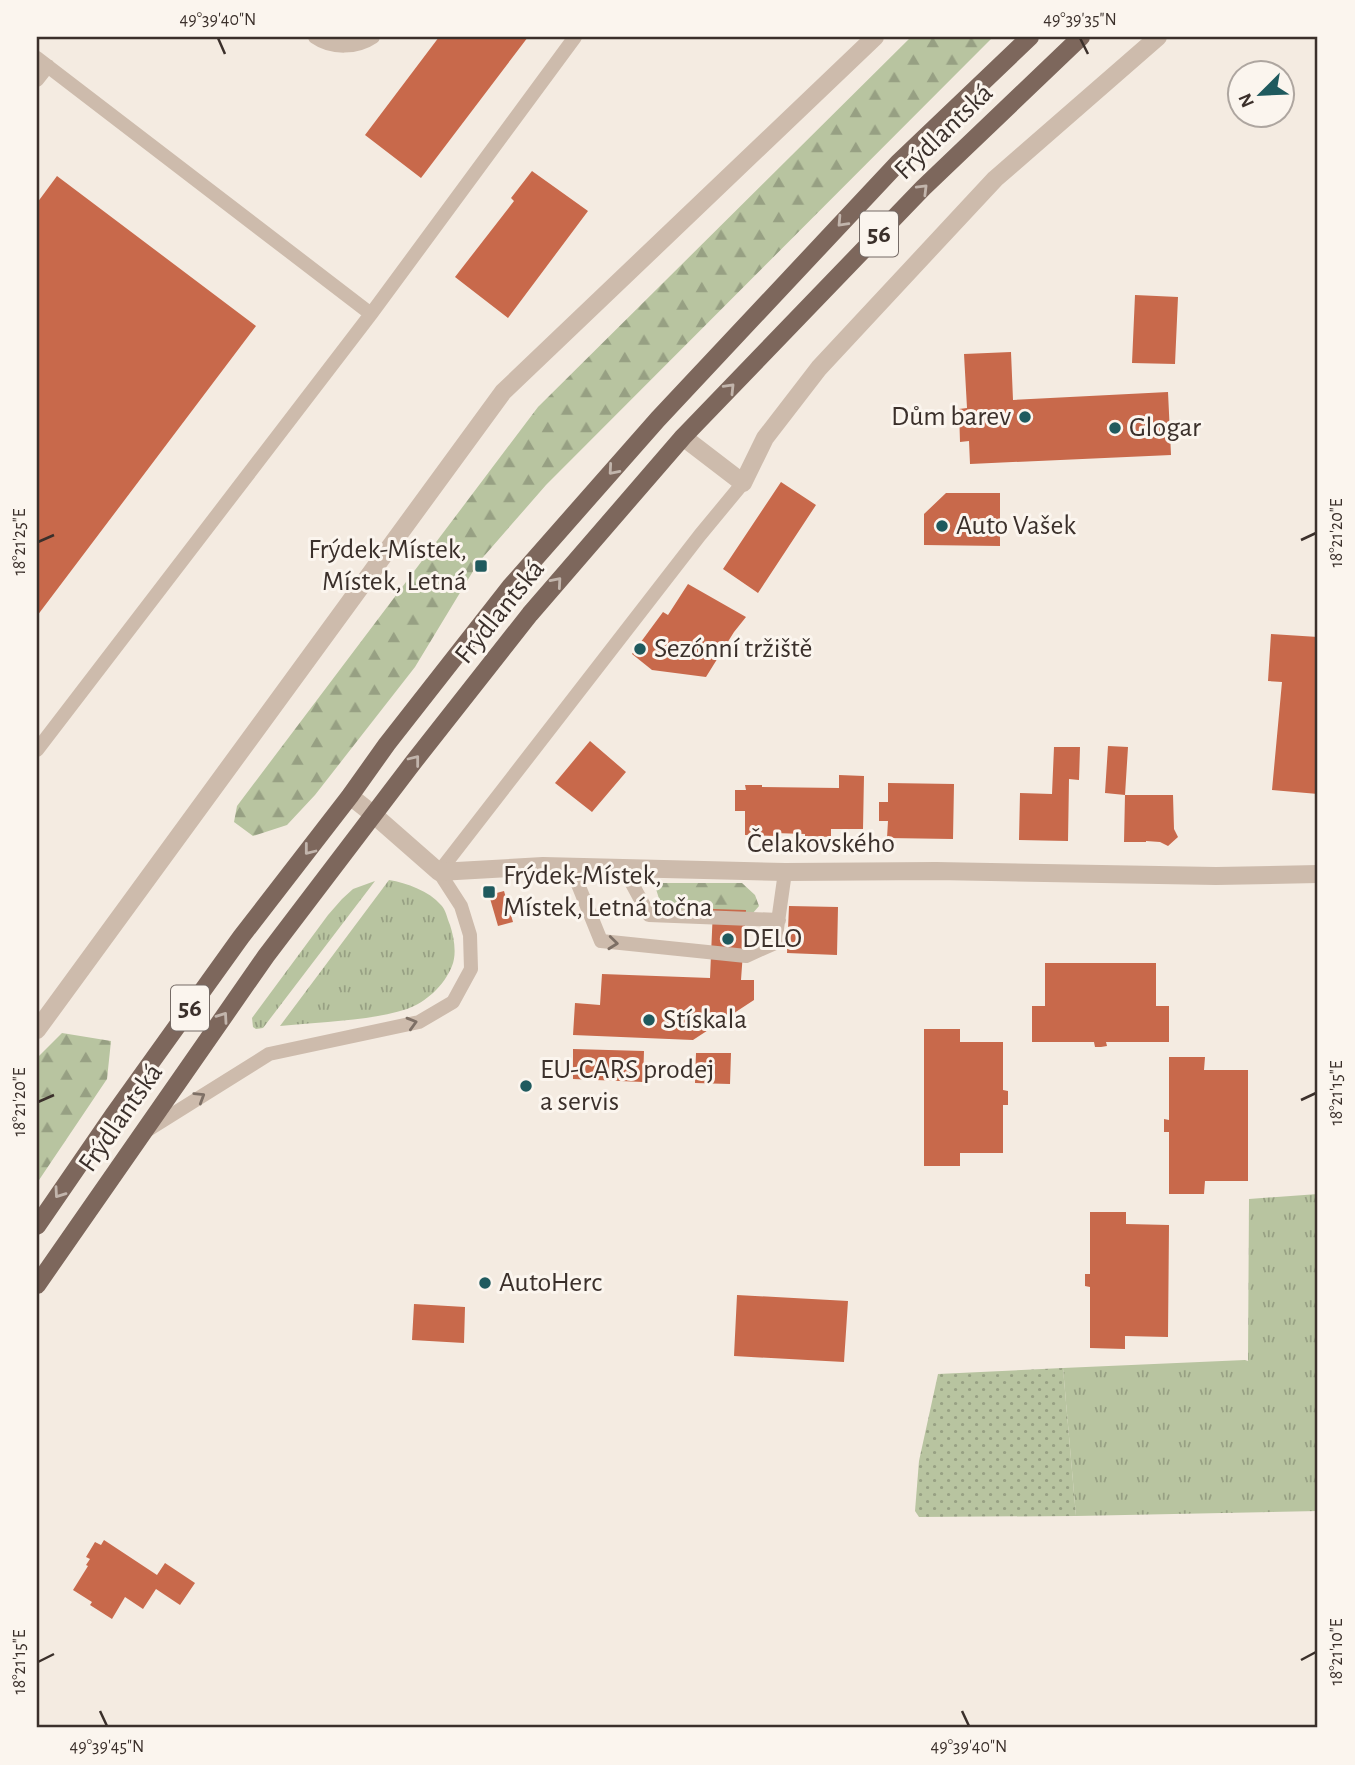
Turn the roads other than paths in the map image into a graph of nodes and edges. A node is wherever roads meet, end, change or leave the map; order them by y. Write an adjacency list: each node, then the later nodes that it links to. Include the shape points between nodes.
1 (315, 37): 2 (lane, via 323,43 351,47)
2 (373, 37)
3 (575, 37): 10 (lane)
4 (875, 37): 22 (street, via 502,392)
5 (1030, 37): 14 (main road, Frýdlantská / 56, one-way to 14, via 899,162 658,419 510,587)
6 (1081, 37): 11 (main road, Frýdlantská / 56, one-way to 6, via 923,188)
7 (1158, 37): 12 (street, via 995,179 828,358 765,438)
8 (42, 62): 9 (lane); 10 (lane)
9 (37, 80)
10 (371, 314): 13 (lane)
11 (683, 437): 12 (street); 15 (main road, Frýdlantská / 56, one-way to 11, via 530,614)
12 (743, 483): 18 (lane)
13 (37, 750)
14 (351, 796): 15 (street); 24 (main road, Frýdlantská / 56, one-way to 24, via 241,937)
15 (374, 815): 18 (street); 23 (main road, Frýdlantská / 56, one-way to 15, via 266,956)
16 (571, 867): 17 (street, Čelakovského); 18 (street, Čelakovského); 21 (lane, one-way to 21, via 601,942 746,956 775,943)
17 (623, 867): 19 (street, Čelakovského); 21 (lane, via 649,915)
18 (439, 872): 23 (lane, one-way to 18, via 269,1054 419,1022 453,1002 471,969 470,935 461,906)
19 (785, 872): 20 (street, Čelakovského); 21 (lane)
20 (1318, 874)
21 (779, 920)
22 (37, 1030)
23 (142, 1133): 25 (main road, Frýdlantská / 56)
24 (37, 1226)
25 (37, 1285)

